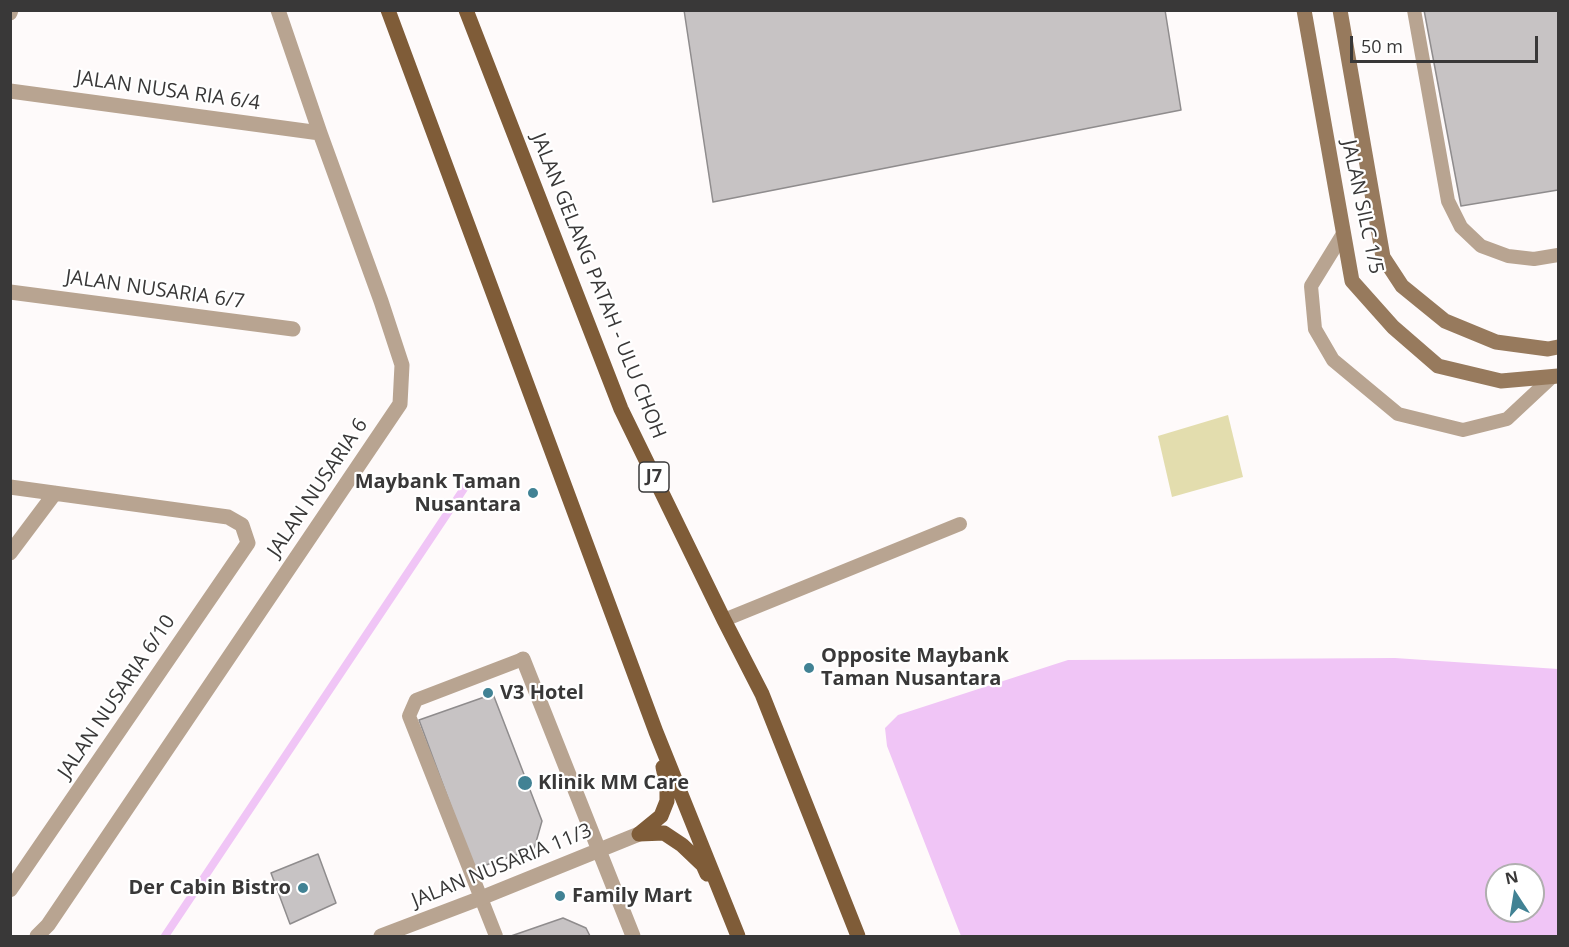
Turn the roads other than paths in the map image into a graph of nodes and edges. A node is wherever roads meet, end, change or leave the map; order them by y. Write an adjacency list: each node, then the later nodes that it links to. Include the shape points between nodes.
1 (278, 10): 8 (street, JALAN NUSARIA 6)
2 (388, 10): 21 (main road)
3 (466, 10): 19 (main road, JALAN GELANG PATAH - ULU CHOH / J7, via 621,409)
4 (1304, 10): 9 (street, JALAN SILC 1/5)
5 (1340, 10): 13 (street, JALAN SILC 1/5, via 1383,257 1402,286 1445,321 1496,342)
6 (1414, 10): 10 (lane, via 1448,201 1461,227 1481,246 1508,256 1534,259)
7 (10, 91): 8 (street, JALAN NUSA RIA 6/4)
8 (320, 133): 27 (street, JALAN NUSARIA 6, via 402,365 400,405)
9 (1343, 234): 14 (street, JALAN SILC 1/5, via 1352,281 1393,327 1438,366 1501,381); 14 (lane, via 1311,286 1315,329 1333,360 1398,414 1463,430 1507,419)
10 (1558, 255)
11 (10, 292): 12 (street, JALAN NUSARIA 6/7)
12 (293, 329)
13 (1558, 347)
14 (1555, 376)
15 (10, 488): 16 (street)
16 (55, 493): 18 (street); 24 (street, JALAN NUSARIA 6/10, via 228,517 242,525 248,543)
17 (960, 524): 19 (lane)
18 (10, 554)
19 (724, 620): 32 (main road, JALAN GELANG PATAH - ULU CHOH / J7, via 762,694)
20 (523, 659): 23 (street); 25 (lane, via 416,700 409,716)
21 (656, 732): 22 (main road, via 667,801 661,816); 26 (main road)
22 (639, 834): 23 (street, JALAN NUSARIA 11/3); 26 (main road, via 664,833 682,845 703,865)
23 (600, 850): 25 (street, JALAN NUSARIA 11/3); 30 (street)
24 (10, 890)
25 (481, 898): 28 (street, JALAN NUSARIA 11/3); 29 (lane)
26 (728, 910): 31 (main road)
27 (37, 936)
28 (381, 936)
29 (496, 936)
30 (633, 936)
31 (738, 936)
32 (858, 936)

